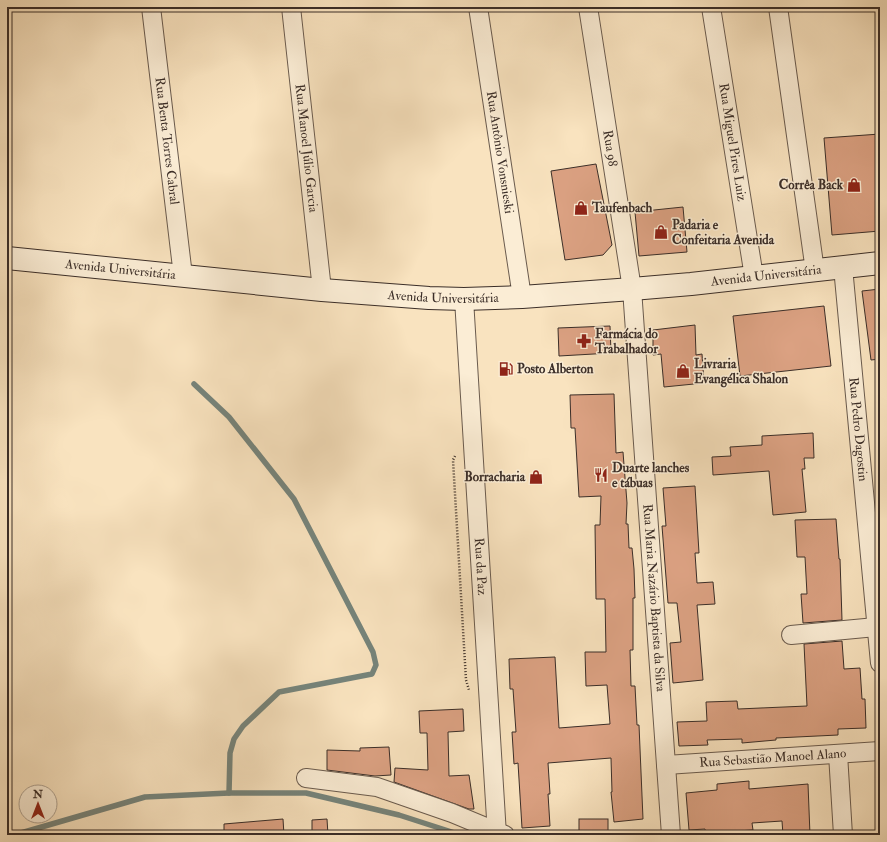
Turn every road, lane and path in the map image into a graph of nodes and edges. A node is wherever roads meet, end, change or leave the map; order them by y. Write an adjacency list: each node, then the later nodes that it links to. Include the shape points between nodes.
1 (151, 7): 11 (street, Rua Benta Torres Cabral)
2 (291, 7): 14 (street, Rua Manoel Júlio Garcia)
3 (478, 7): 15 (street, Rua Antônio Vonsnieski)
4 (588, 7): 13 (street, Rua 98)
5 (711, 7): 12 (street, Rua Miguel Pires Luiz)
6 (778, 7): 10 (street)
7 (7, 258): 11 (main road, Avenida Universitária)
8 (880, 263): 9 (main road, Avenida Universitária)
9 (843, 267): 10 (main road, Avenida Universitária); 17 (street, Rua Pedro Dagostin)
10 (815, 271): 12 (main road, Avenida Universitária)
11 (183, 276): 14 (main road, Avenida Universitária)
12 (754, 277): 13 (main road, Avenida Universitária)
13 (632, 289): 15 (main road, Avenida Universitária); 22 (street, Rua Maria Nazário Baptista da Silva)
14 (322, 290): 16 (main road, Avenida Universitária)
15 (522, 298): 16 (main road, Avenida Universitária)
16 (464, 299): 24 (street, Rua da Paz)
17 (876, 626): 18 (street); 19 (street, Rua Pedro Dagostin)
18 (790, 635)
19 (880, 663)
20 (880, 751): 21 (street, Rua Sebastião Manoel Alano)
21 (838, 754): 22 (street, Rua Sebastião Manoel Alano); 26 (street)
22 (666, 765): 25 (street, Rua Maria Nazário Baptista da Silva)
23 (306, 778): 24 (street, via 377,787 452,813)
24 (500, 834)
25 (671, 835)
26 (843, 835)

